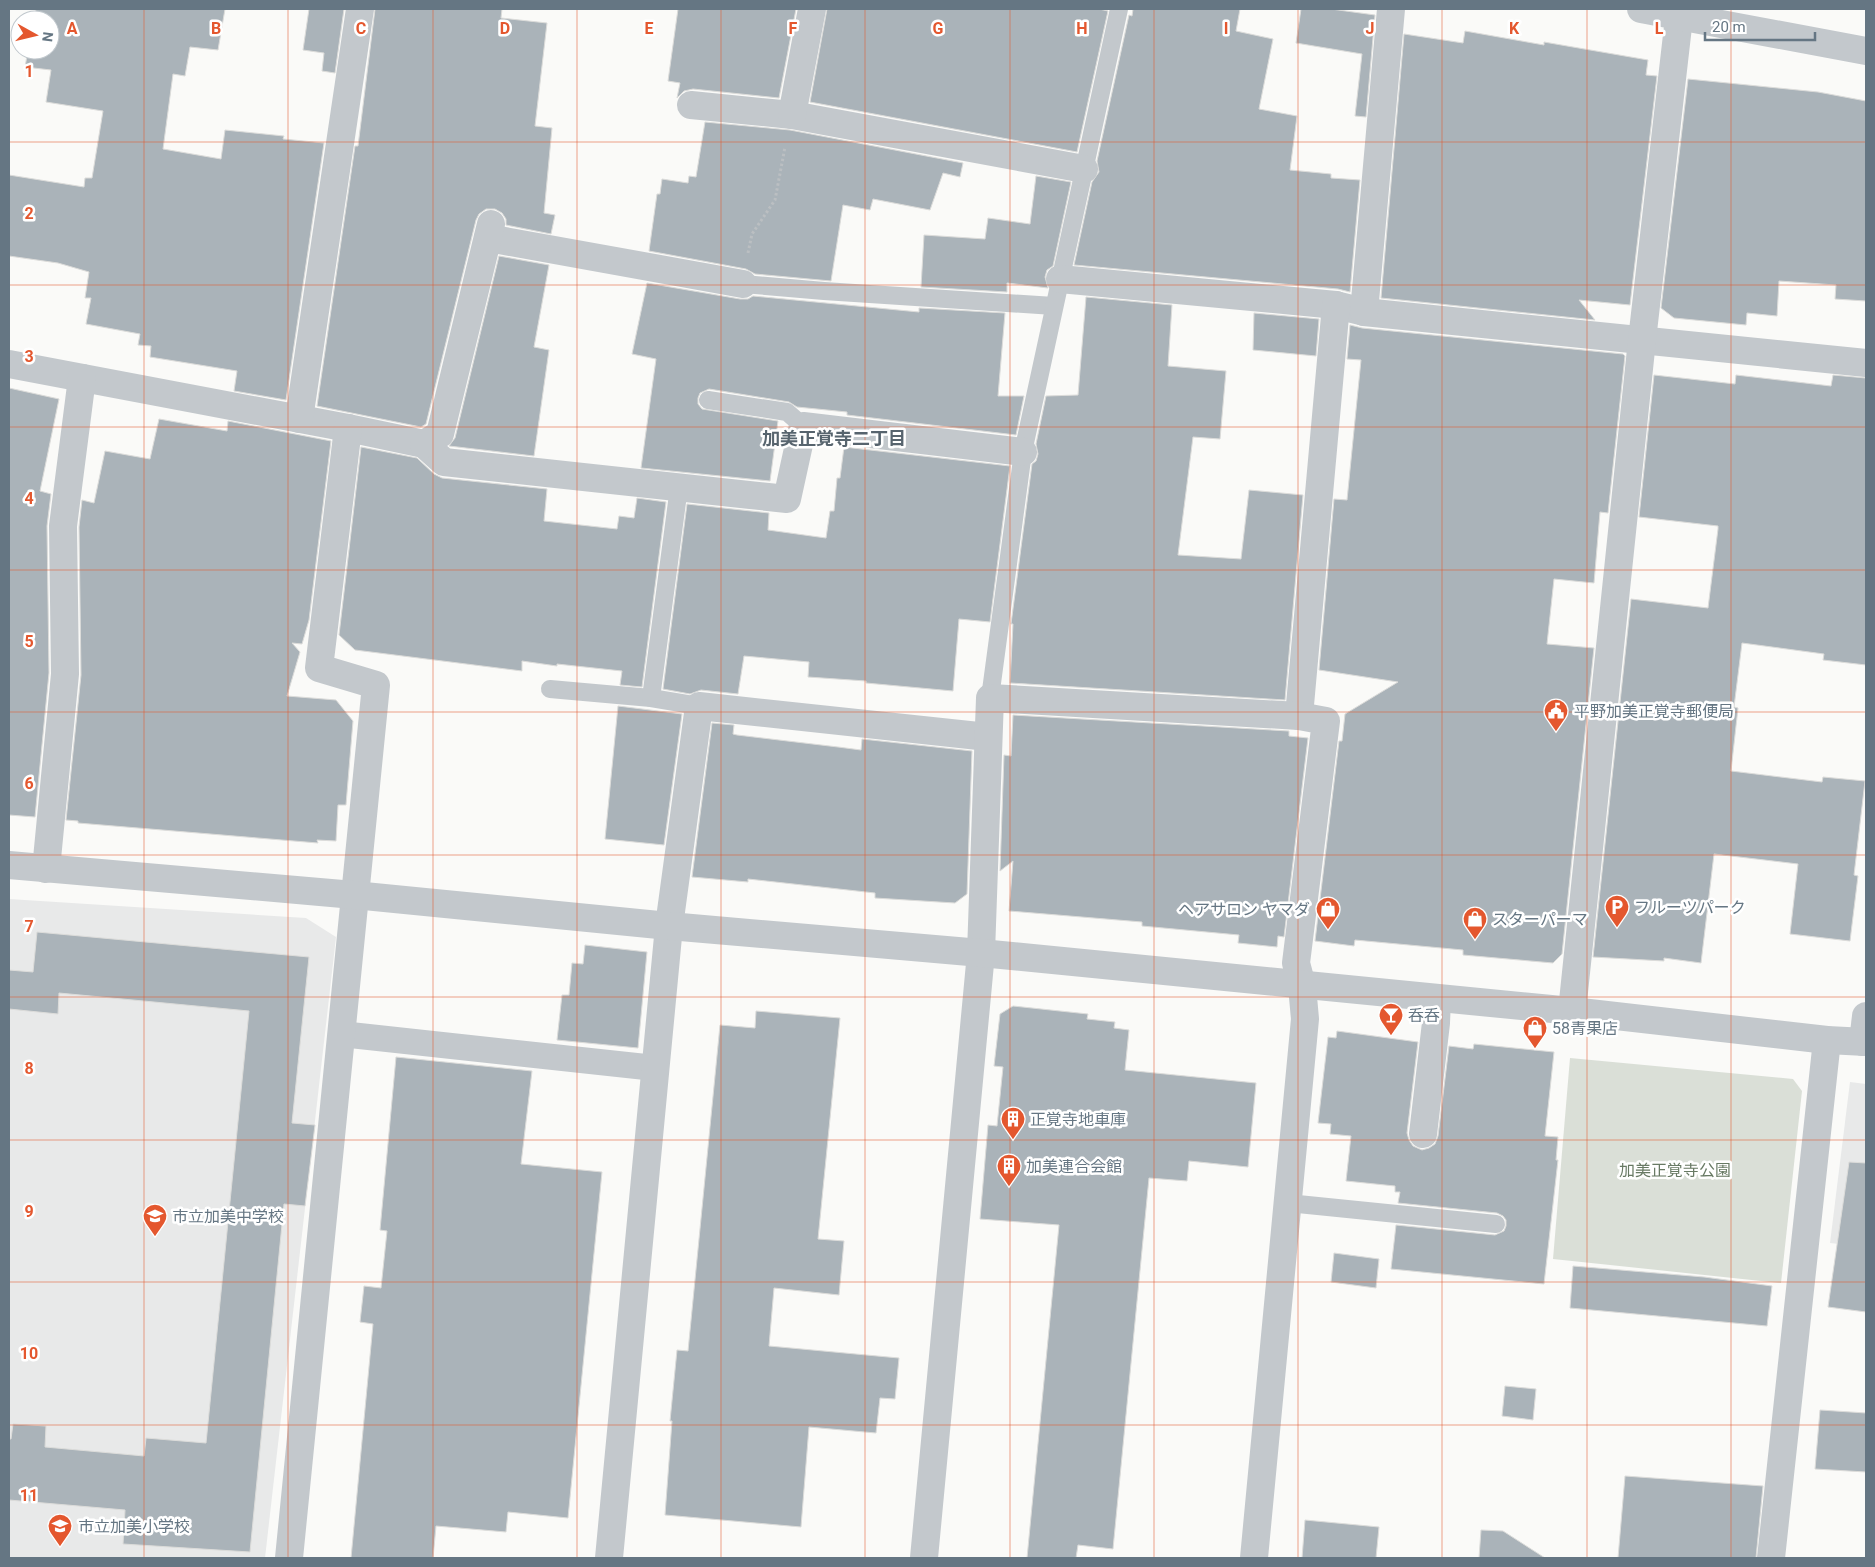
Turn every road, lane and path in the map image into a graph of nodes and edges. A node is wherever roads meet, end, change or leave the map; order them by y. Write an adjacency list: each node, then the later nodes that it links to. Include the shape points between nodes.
1 (360, 9): 21 (street)
2 (812, 9): 9 (street)
3 (1119, 9): 10 (lane)
4 (1390, 9): 15 (street)
5 (1640, 9): 6 (street)
6 (1679, 12): 7 (street); 16 (street)
7 (1866, 51)
8 (691, 105): 9 (street)
9 (792, 115): 10 (street); 12 (path, via 775,200 752,234)
10 (1084, 169): 11 (lane)
11 (1060, 279): 13 (street); 14 (lane)
12 (743, 284): 14 (lane); 24 (street, via 490,231 440,434)
13 (1336, 305): 15 (street); 31 (street)
14 (1054, 306): 25 (lane)
15 (1364, 312): 16 (street)
16 (1642, 340): 17 (street); 40 (street)
17 (1866, 363)
18 (9, 364): 19 (street)
19 (82, 378): 21 (street); 34 (street, via 64,526 65,674)
20 (708, 400): 22 (lane, via 787,412)
21 (298, 420): 23 (street)
22 (803, 426): 25 (street); 26 (street, via 787,499)
23 (348, 428): 24 (street); 35 (street, via 319,668 376,685)
24 (424, 444): 26 (street, via 444,462)
25 (1023, 452): 29 (lane)
26 (679, 487): 28 (lane)
27 (550, 689): 28 (lane)
28 (652, 698): 30 (lane)
29 (990, 698): 31 (street); 32 (street)
30 (699, 706): 32 (street); 36 (street)
31 (1299, 716): 38 (street, via 1326,721 1296,962)
32 (988, 737): 37 (street)
33 (9, 865): 34 (street)
34 (46, 869): 35 (street)
35 (354, 895): 36 (street); 42 (street)
36 (669, 926): 37 (street); 44 (street)
37 (981, 953): 38 (street); 50 (street)
38 (1302, 986): 39 (street); 46 (street, via 1305,1019)
39 (1437, 999): 40 (street); 45 (street)
40 (1572, 1012): 43 (street)
41 (1865, 1033): 43 (street)
42 (341, 1034): 44 (street); 48 (street)
43 (1827, 1040): 52 (street)
44 (656, 1068): 49 (street)
45 (1423, 1134)
46 (1288, 1203): 47 (lane); 51 (street)
47 (1496, 1224)
48 (289, 1558)
49 (609, 1558)
50 (924, 1558)
51 (1254, 1558)
52 (1771, 1558)

